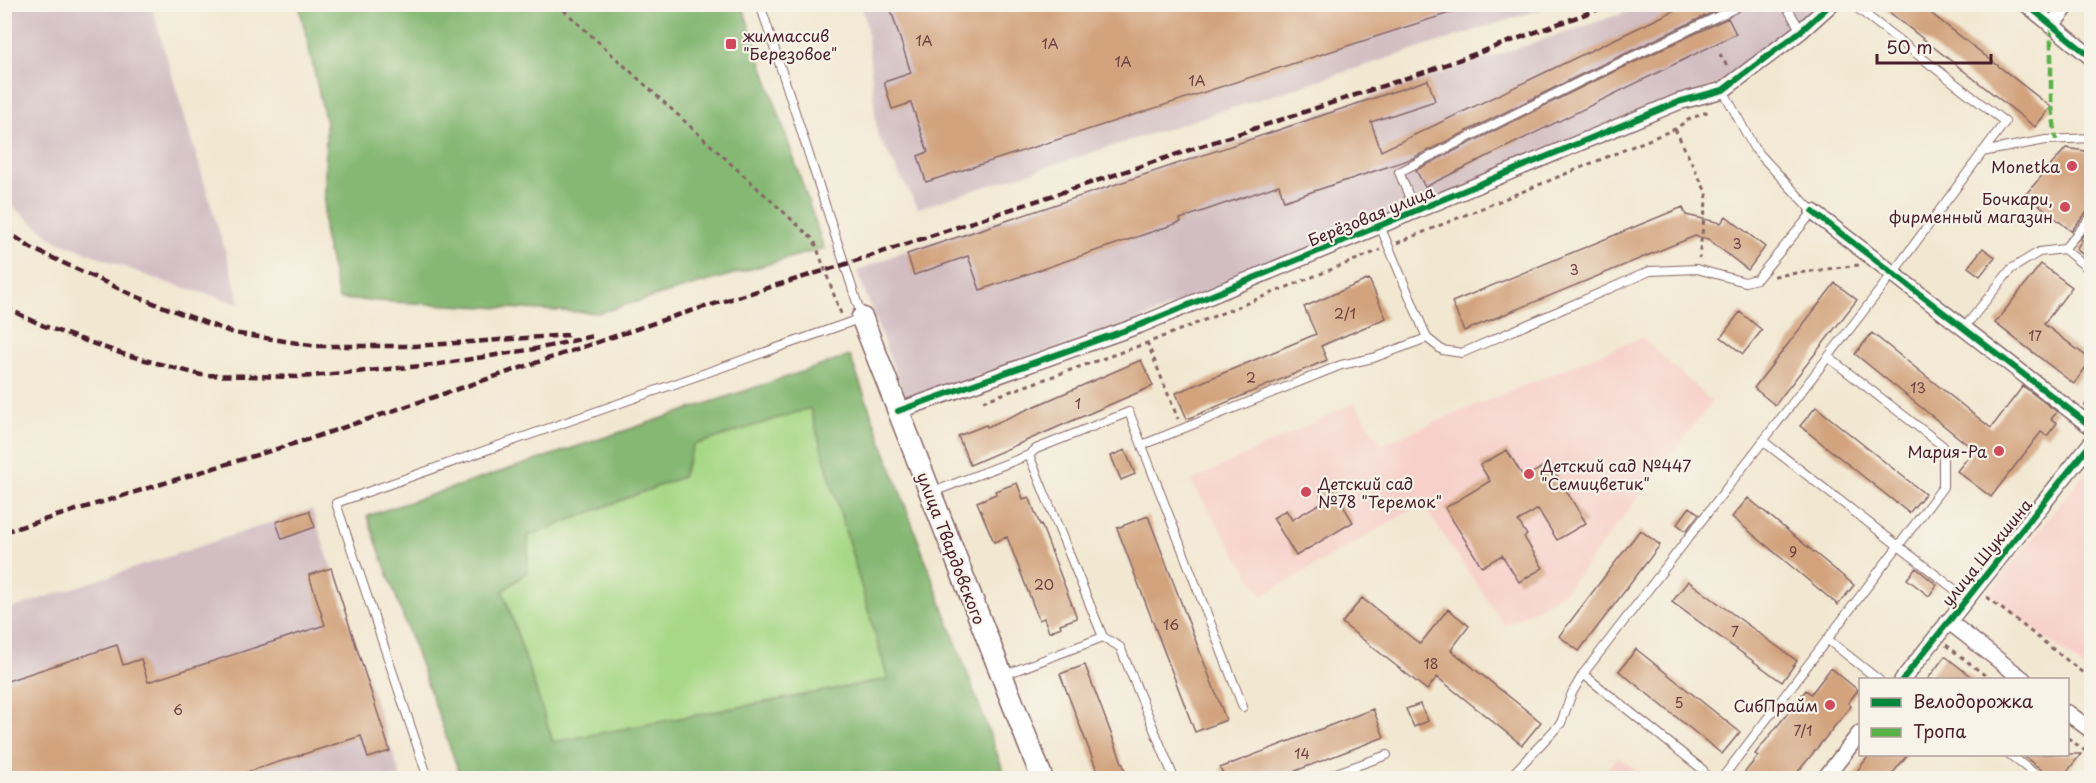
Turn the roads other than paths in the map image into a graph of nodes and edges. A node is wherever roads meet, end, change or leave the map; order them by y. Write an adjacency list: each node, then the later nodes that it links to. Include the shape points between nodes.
1 (760, 4): 21 (lane)
2 (1744, 4): 14 (lane, via 1399,172)
3 (1785, 4): 9 (lane)
4 (1831, 4): 9 (street, Берёзовая улица)
5 (1852, 4): 13 (lane, via 2005,123)
6 (2026, 4): 8 (street)
7 (2069, 4): 8 (street)
8 (2051, 26): 10 (street)
9 (1801, 31): 11 (street, Берёзовая улица)
10 (2091, 58)
11 (1723, 90): 14 (street, Берёзовая улица, via 1678,102); 15 (lane, via 1754,148)
12 (2091, 138): 13 (lane, via 2046,140)
13 (1982, 153): 20 (lane)
14 (1415, 211): 17 (street, Берёзовая улица)
15 (1813, 212): 20 (street); 23 (lane, via 1757,279 1745,282 1697,269 1650,271 1462,353 1442,350)
16 (2091, 216): 18 (lane)
17 (1380, 226): 23 (lane); 25 (street, Берёзовая улица, via 1140,325)
18 (2064, 249): 19 (lane); 22 (lane, via 2039,252 2011,269)
19 (2091, 272)
20 (1893, 273): 22 (street); 24 (lane)
21 (853, 321): 25 (street, улица Твардовского); 48 (lane, via 336,503)
22 (1964, 328): 26 (street)
23 (1427, 338): 29 (lane, via 1341,365)
24 (1828, 357): 27 (lane); 32 (lane, via 1943,446 1943,487)
25 (898, 411): 31 (street, улица Твардовского)
26 (2091, 427)
27 (1763, 441): 32 (lane); 37 (lane)
28 (2091, 442): 33 (street, улица Шукшина)
29 (1142, 446): 30 (lane, via 1129,411 1036,448); 42 (lane)
30 (1029, 455): 31 (lane); 35 (lane)
31 (931, 494): 38 (street, улица Твардовского)
32 (1898, 546): 33 (lane); 36 (lane)
33 (1971, 593): 34 (street, улица Шукшина)
34 (1948, 621): 40 (street, улица Шукшина); 41 (street)
35 (1103, 637): 38 (lane); 50 (lane, via 1120,647)
36 (1827, 639): 39 (lane); 54 (lane)
37 (1583, 674): 52 (lane, via 1561,723); 53 (lane, via 1703,770)
38 (1002, 676): 49 (street, улица Твардовского)
39 (1876, 678)
40 (1907, 678)
41 (2021, 678)
42 (1243, 707)
43 (2069, 714): 44 (street)
44 (2091, 731)
45 (1859, 734): 55 (street)
46 (1387, 755): 51 (lane)
47 (2012, 756): 56 (lane)
48 (428, 778)
49 (1042, 778)
50 (1174, 778)
51 (1323, 778)
52 (1509, 778)
53 (1706, 778)
54 (1722, 778)
55 (1825, 778)
56 (2040, 778)

